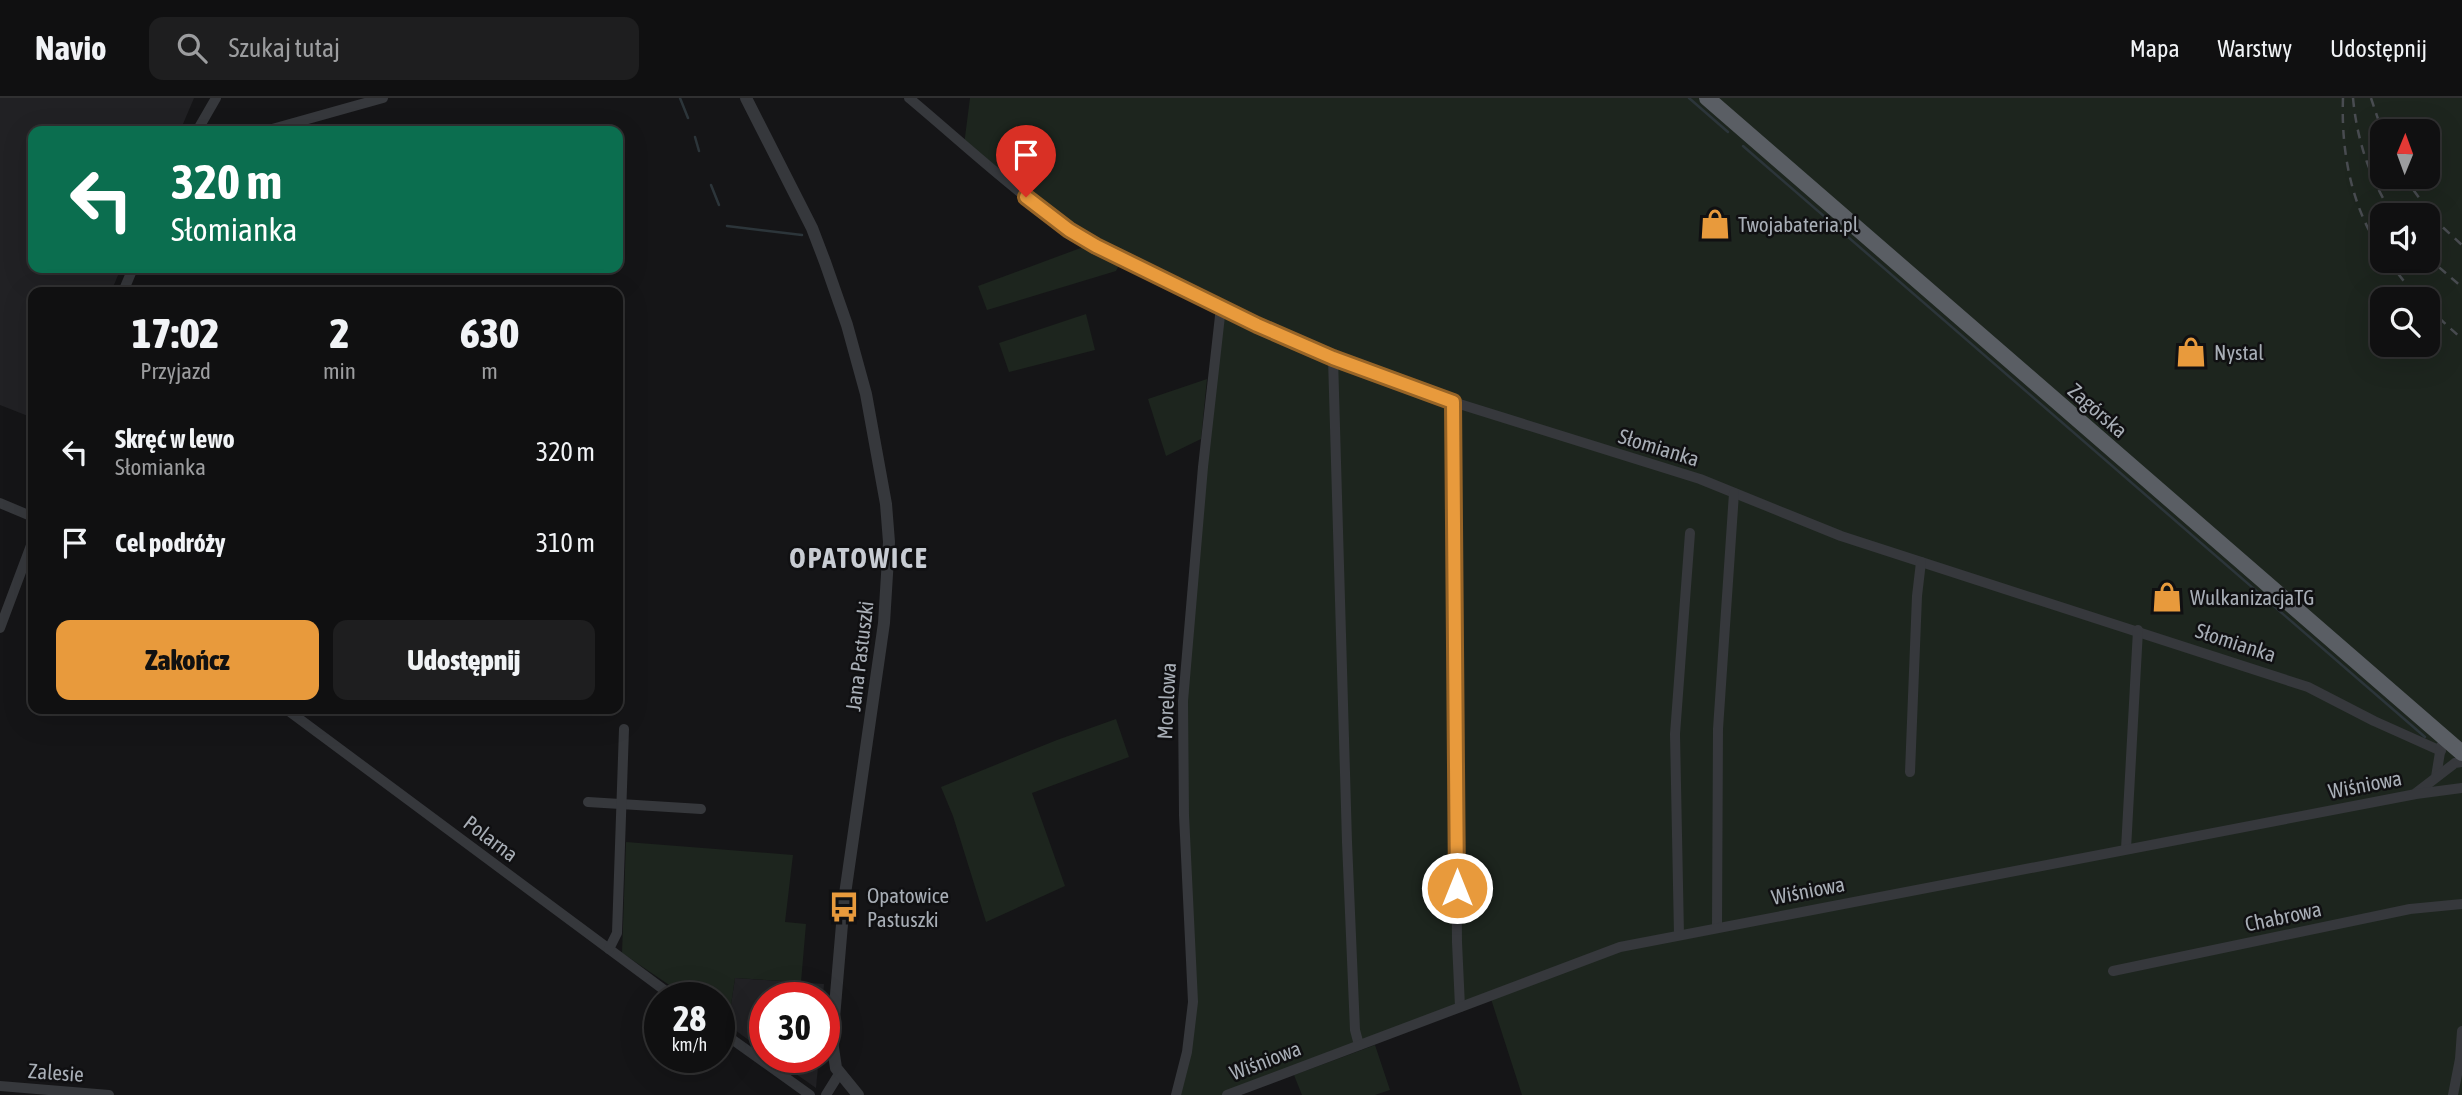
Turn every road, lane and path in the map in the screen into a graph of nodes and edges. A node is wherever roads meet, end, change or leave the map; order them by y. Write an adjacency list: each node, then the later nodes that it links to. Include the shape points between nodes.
1 (216, 98): 6 (street)
2 (383, 98): 7 (street)
3 (746, 98): 43 (street, Jana Pastuszki, via 802,208 847,325 866,394 886,504 889,542 884,623 845,896 834,1014 832,1050)
4 (909, 98): 8 (street, Słomianka, via 1069,230)
5 (1707, 98): 21 (highway, Zagórska)
6 (200, 126)
7 (283, 126)
8 (1221, 307): 9 (street, Słomianka); 49 (street, Morelowa, via 1183,701 1193,1002)
9 (1333, 358): 10 (street, Słomianka); 42 (street, via 1346,829)
10 (1453, 402): 11 (street, Słomianka); 39 (street)
11 (1734, 493): 16 (street, Słomianka); 34 (street, via 1718,729)
12 (0, 503): 13 (street)
13 (28, 515)
14 (1690, 533): 35 (street, via 1675,734)
15 (28, 553): 17 (street)
16 (1921, 562): 18 (street, Słomianka); 25 (street)
17 (0, 628)
18 (2138, 630): 22 (street, Słomianka, via 2308,687); 32 (street)
19 (293, 714): 36 (street, Polarna)
20 (624, 729): 30 (street)
21 (2440, 734): 22 (street); 23 (highway, Zagórska)
22 (2441, 751): 26 (street)
23 (2462, 753)
24 (2462, 762): 26 (street, Wiśniowa)
25 (1910, 772)
26 (2436, 777): 28 (street, Wiśniowa)
27 (2460, 786): 28 (street, Wiśniowa)
28 (2416, 794): 32 (street, Wiśniowa)
29 (588, 802): 30 (street)
30 (621, 805): 31 (street); 36 (street, via 617,933)
31 (701, 808)
32 (2126, 849): 34 (street, Wiśniowa)
33 (2462, 904): 37 (street, Chabrowa, via 2410,909)
34 (1717, 927): 35 (street, Wiśniowa)
35 (1679, 935): 39 (street, Wiśniowa, via 1620,947)
36 (609, 949): 38 (street, Polarna)
37 (2113, 971)
38 (653, 982)
39 (1460, 1007): 42 (street, Wiśniowa)
40 (2462, 1031): 51 (street)
41 (735, 1041): 46 (street)
42 (1359, 1045): 50 (street, Wiśniowa)
43 (839, 1074): 47 (street); 48 (street)
44 (0, 1086): 45 (street, Zalesie)
45 (110, 1095)
46 (810, 1095)
47 (826, 1095)
48 (858, 1095)
49 (1176, 1095)
50 (1227, 1095)
51 (2453, 1095)

